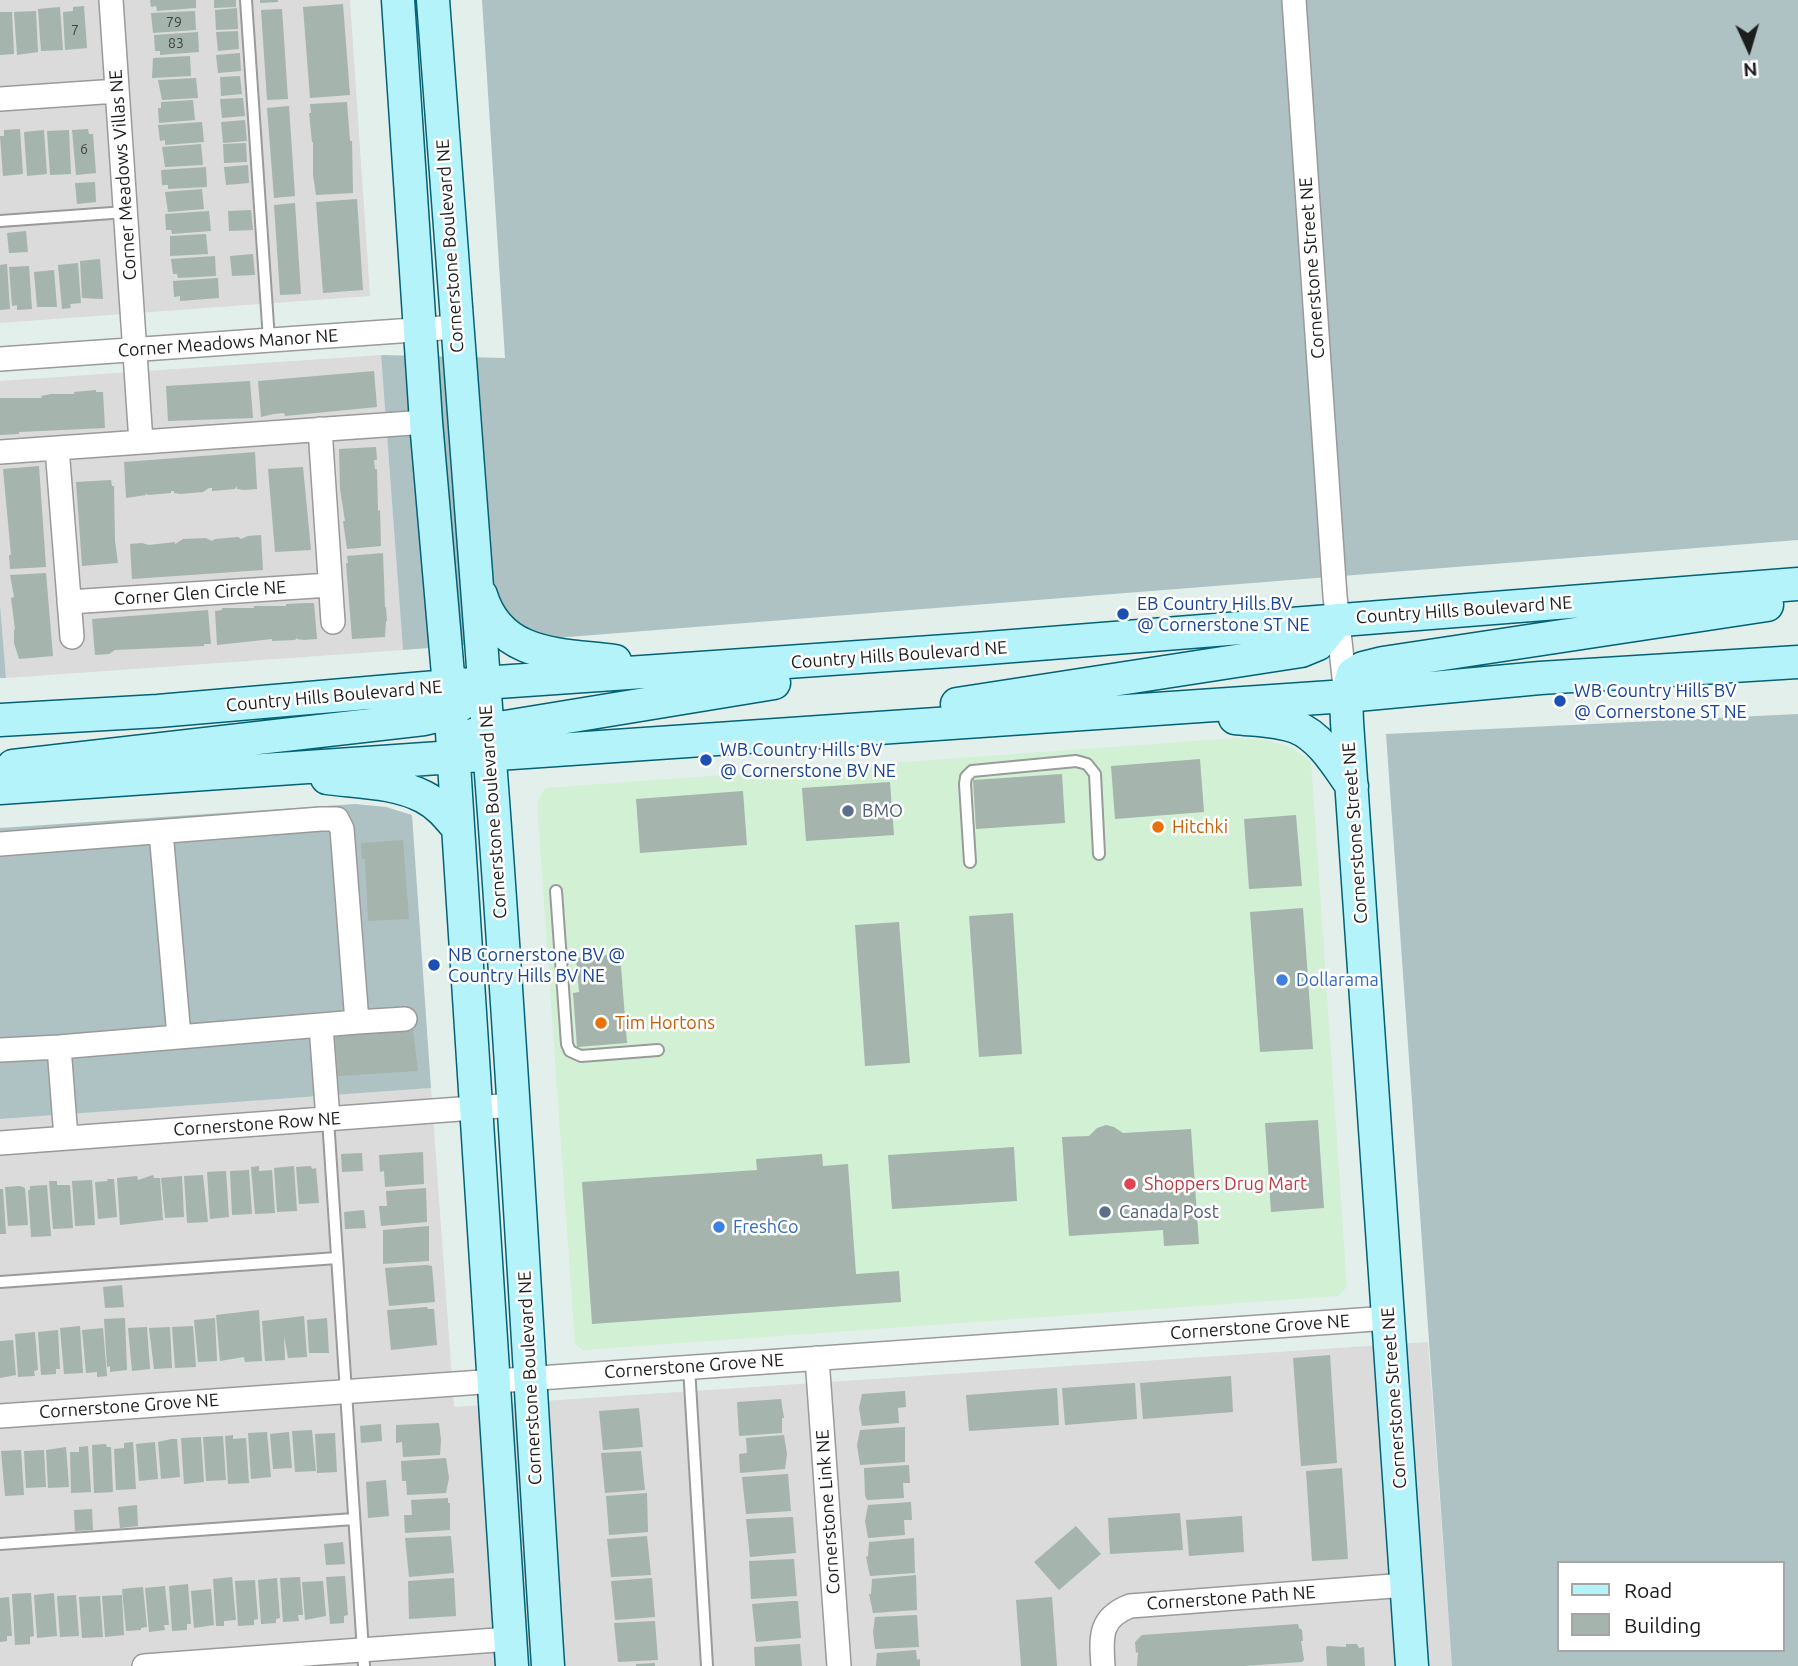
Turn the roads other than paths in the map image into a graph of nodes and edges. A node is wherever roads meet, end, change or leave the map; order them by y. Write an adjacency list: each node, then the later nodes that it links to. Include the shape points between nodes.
1 (111, 0): 6 (street, Corner Meadows Villas NE)
2 (246, 0): 12 (lane)
3 (398, 0): 11 (main road, Cornerstone Boulevard NE)
4 (433, 0): 10 (main road, Cornerstone Boulevard NE)
5 (1294, 0): 25 (street, Cornerstone Street NE)
6 (117, 91): 7 (street); 8 (street, Corner Meadows Villas NE)
7 (0, 99)
8 (125, 212): 9 (lane); 13 (street, Corner Meadows Villas NE)
9 (0, 221)
10 (456, 327): 11 (street, Corner Meadows Manor NE); 20 (main road, Cornerstone Boulevard NE)
11 (420, 331): 12 (street, Corner Meadows Manor NE); 15 (main road, Cornerstone Boulevard NE)
12 (269, 340): 13 (street, Corner Meadows Manor NE)
13 (135, 350): 14 (street, Corner Meadows Manor NE); 17 (street)
14 (0, 359)
15 (426, 422): 16 (street); 33 (main road, Cornerstone Boulevard NE)
16 (320, 429): 17 (street); 22 (street)
17 (141, 442): 18 (street)
18 (57, 448): 19 (street); 24 (street)
19 (0, 452)
20 (475, 576): 30 (main road, via 495,625 515,641 557,654); 31 (main road, Cornerstone Boulevard NE)
21 (1798, 584): 25 (main road, Country Hills Boulevard NE)
22 (330, 585): 24 (street, Corner Glen Circle NE); 26 (street)
23 (1798, 600): 32 (main road, via 1383,663 1353,674)
24 (69, 602): 27 (street)
25 (1337, 620): 28 (main road, Country Hills Boulevard NE); 32 (street, Cornerstone Street NE); 37 (main road, via 1318,644 1301,651 899,713)
26 (333, 622)
27 (72, 637)
28 (975, 649): 30 (main road, Country Hills Boulevard NE); 39 (main road)
29 (1798, 662): 32 (main road)
30 (696, 670): 31 (main road, Country Hills Boulevard NE)
31 (483, 683): 33 (main road, Country Hills Boulevard NE); 39 (main road, Cornerstone Boulevard NE)
32 (1346, 696): 34 (main road); 43 (main road, Cornerstone Street NE)
33 (449, 699): 35 (main road, Country Hills Boulevard NE); 40 (main road, Cornerstone Boulevard NE); 41 (main road, via 424,719)
34 (1129, 710): 37 (main road); 43 (main road, via 1295,726 1327,752)
35 (158, 711): 36 (main road, Country Hills Boulevard NE); 38 (main road)
36 (0, 720)
37 (826, 731): 39 (main road)
38 (0, 733)
39 (488, 741): 40 (main road, via 461,740); 58 (main road, Cornerstone Boulevard NE)
40 (452, 755): 42 (main road); 45 (main road, Cornerstone Boulevard NE)
41 (0, 768)
42 (246, 769): 44 (main road); 45 (main road, via 405,791 438,806)
43 (1353, 787): 65 (main road, Cornerstone Street NE)
44 (0, 788)
45 (457, 827): 59 (main road, Cornerstone Boulevard NE)
46 (161, 832): 47 (street); 52 (street, via 337,819 342,829); 54 (street)
47 (0, 844)
48 (1099, 854): 49 (lane, via 1095,774 1087,764 1076,761 972,771 965,784)
49 (970, 862)
50 (556, 891): 57 (lane, via 570,1051 581,1056)
51 (405, 1019): 52 (street)
52 (357, 1022): 53 (street)
53 (321, 1026): 54 (street); 60 (street)
54 (179, 1037): 55 (street)
55 (59, 1047): 56 (street); 61 (street)
56 (0, 1050)
57 (659, 1050)
58 (514, 1105): 59 (street, Cornerstone Row NE); 68 (main road, Cornerstone Boulevard NE)
59 (477, 1108): 60 (street, Cornerstone Row NE); 69 (main road, Cornerstone Boulevard NE)
60 (328, 1119): 61 (street, Cornerstone Row NE); 63 (lane)
61 (66, 1138): 62 (street, Cornerstone Row NE)
62 (0, 1143)
63 (337, 1258): 64 (lane); 70 (lane)
64 (0, 1282)
65 (1389, 1318): 66 (street, Cornerstone Grove NE); 74 (main road, Cornerstone Street NE)
66 (817, 1358): 67 (street, Cornerstone Grove NE); 80 (street, Cornerstone Link NE)
67 (689, 1367): 68 (street, Cornerstone Grove NE); 79 (lane)
68 (529, 1378): 69 (street, Cornerstone Grove NE); 78 (main road, Cornerstone Boulevard NE)
69 (492, 1381): 70 (street, Cornerstone Grove NE); 75 (main road, Cornerstone Boulevard NE)
70 (345, 1391): 71 (street, Cornerstone Grove NE); 72 (lane)
71 (0, 1416)
72 (354, 1519): 73 (lane); 76 (lane)
73 (0, 1544)
74 (1406, 1585): 81 (street, Cornerstone Path NE, via 1130,1606 1107,1621); 82 (main road, Cornerstone Street NE)
75 (511, 1652): 76 (street)
76 (364, 1658): 77 (street)
77 (144, 1666)
78 (548, 1666)
79 (707, 1666)
80 (839, 1666)
81 (1103, 1666)
82 (1412, 1666)

